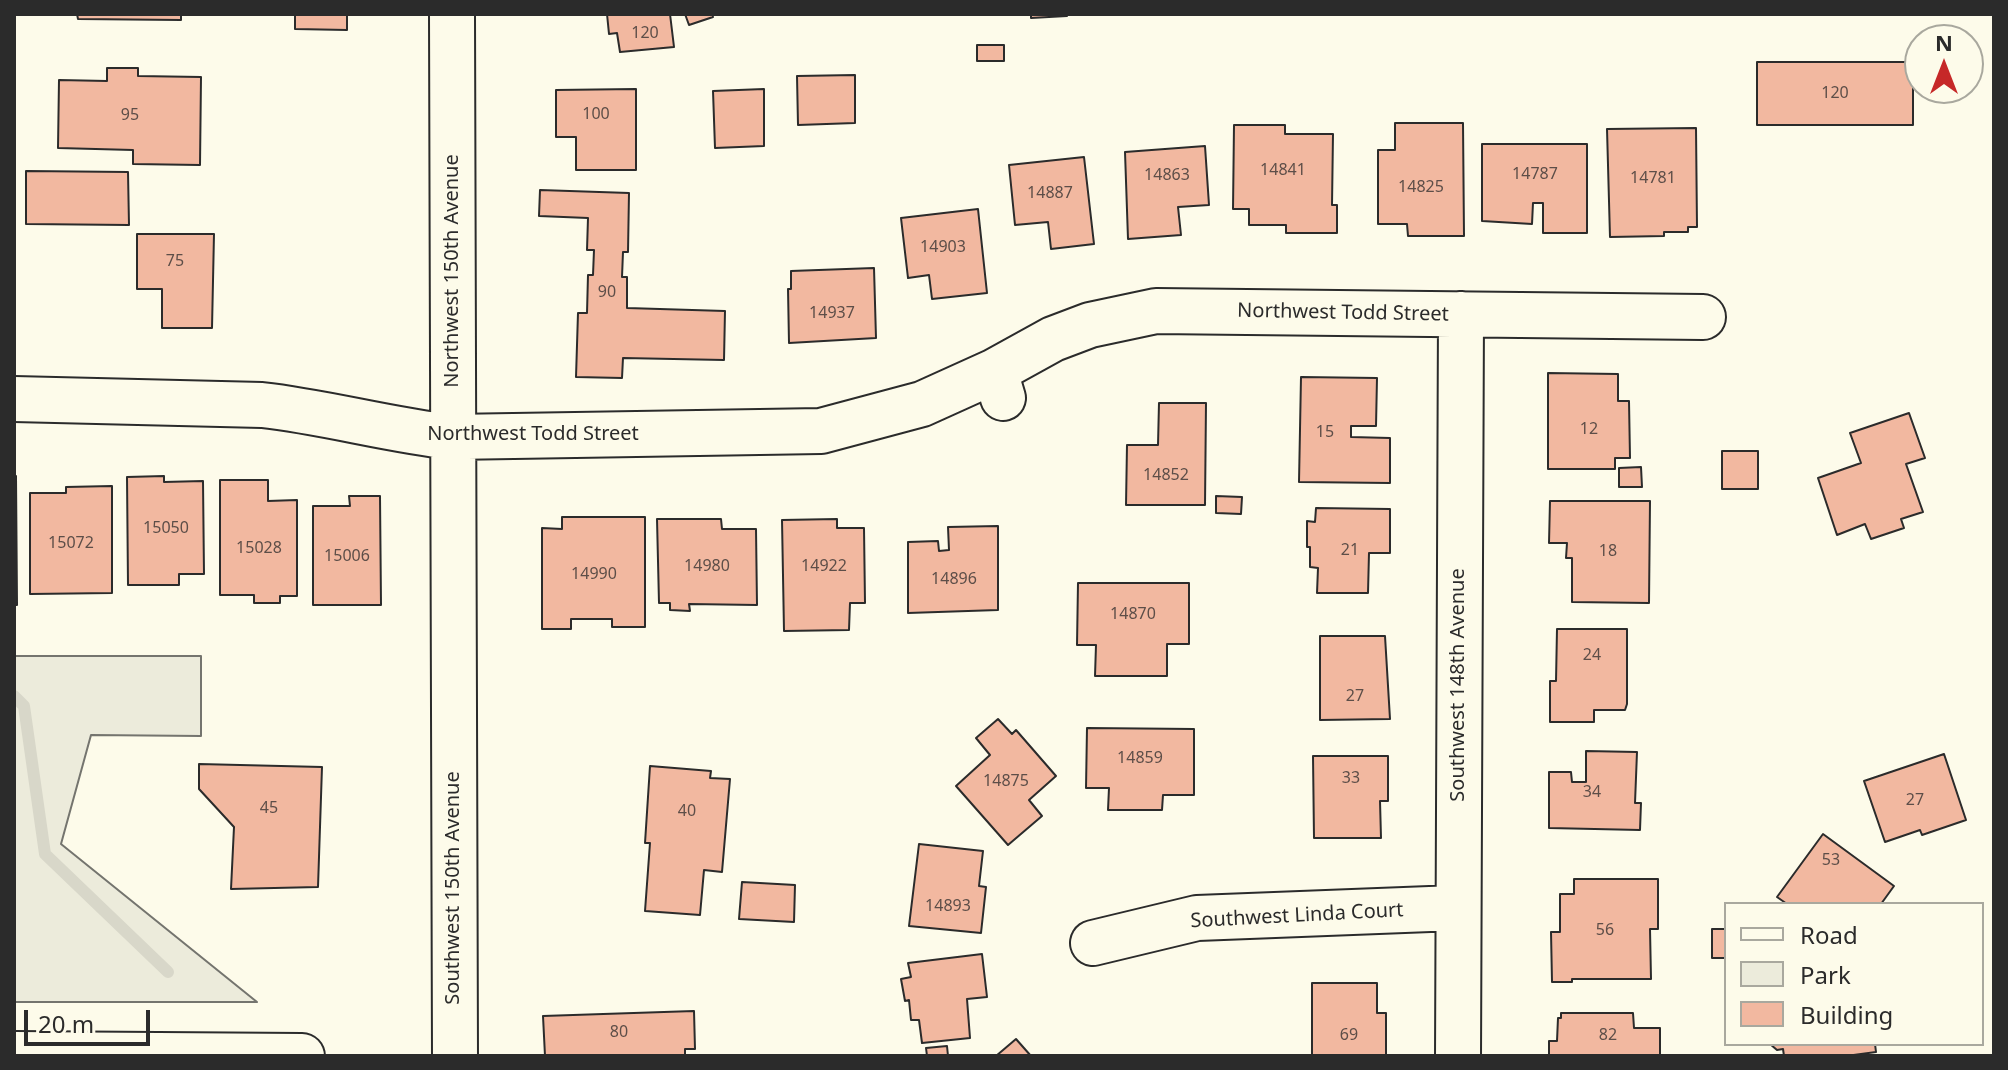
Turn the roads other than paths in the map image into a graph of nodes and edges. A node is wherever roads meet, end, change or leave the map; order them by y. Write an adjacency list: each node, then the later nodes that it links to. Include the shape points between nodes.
1 (452, 14): 5 (street, Northwest 150th Avenue)
2 (1461, 314): 3 (street, Northwest Todd Street); 5 (street, Northwest Todd Street, via 1156,311 1053,339 999,384 821,431); 7 (street, Southwest 148th Avenue)
3 (1703, 317)
4 (14, 399): 5 (street, Northwest Todd Street, via 262,405)
5 (452, 437): 6 (street, Northwest 150th Avenue)
6 (452, 721): 11 (street, Southwest 150th Avenue)
7 (1456, 908): 8 (street, Southwest Linda Court, via 1197,918); 12 (street, Southwest 148th Avenue)
8 (1093, 943)
9 (14, 1054): 10 (street)
10 (302, 1056)
11 (455, 1056)
12 (1458, 1056)

